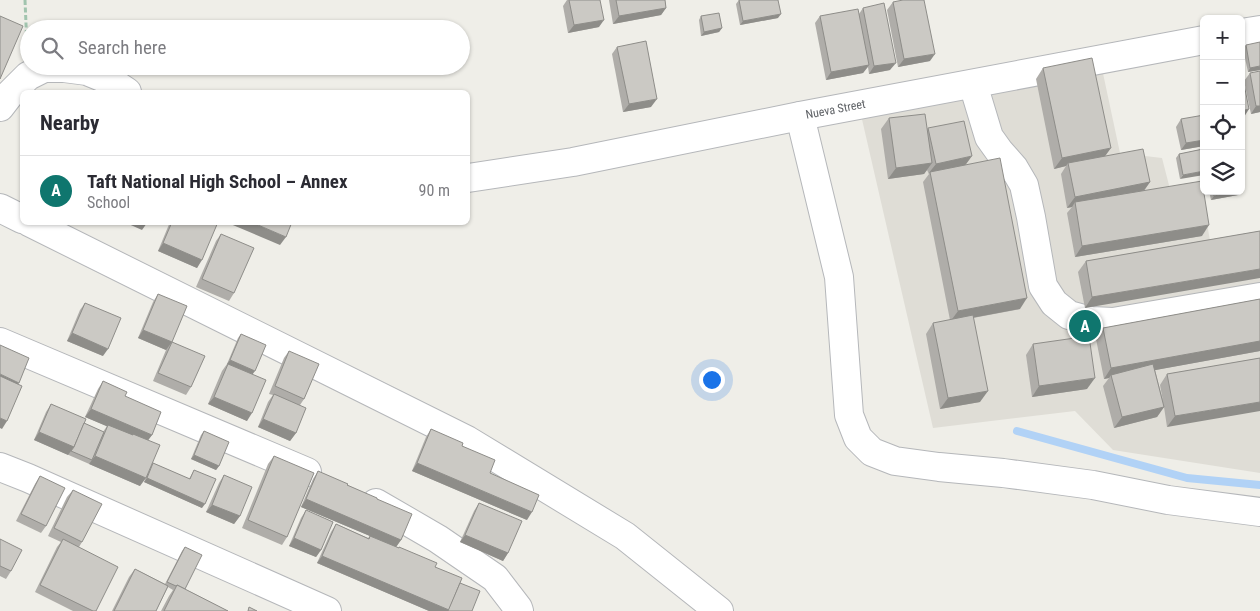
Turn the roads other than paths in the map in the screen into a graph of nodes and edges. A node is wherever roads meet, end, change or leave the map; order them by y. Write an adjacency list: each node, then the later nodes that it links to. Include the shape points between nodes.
1 (1260, 30): 2 (street)
2 (1245, 32)
3 (1200, 41): 6 (street, Nueva Street)
4 (30, 75): 8 (street)
5 (97, 75): 7 (street)
6 (973, 84): 9 (street, Nueva Street); 14 (street, via 988,137 1024,185 1043,286 1054,303 1069,315 1091,322 1113,322)
7 (124, 90)
8 (0, 107)
9 (800, 116): 10 (street, Nueva Street, via 573,162); 19 (street, via 839,277 849,416 858,438 872,452 895,461 1093,485 1168,500)
10 (470, 178)
11 (0, 208): 12 (street)
12 (20, 218)
13 (35, 225): 22 (street, via 467,440 626,536)
14 (1260, 297)
15 (0, 342): 17 (street)
16 (0, 467): 20 (street)
17 (330, 481)
18 (357, 494): 21 (street, via 384,506 495,578)
19 (1260, 512)
20 (312, 608)
21 (519, 611)
22 (719, 611)

